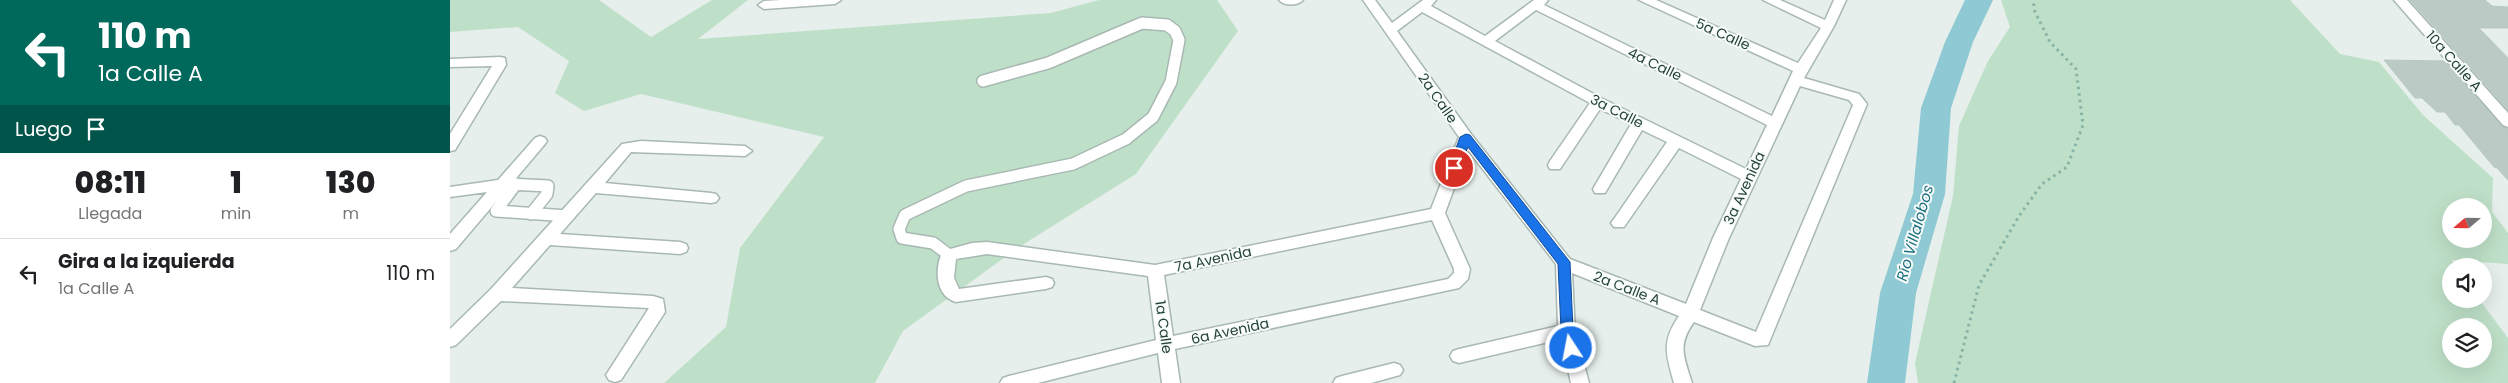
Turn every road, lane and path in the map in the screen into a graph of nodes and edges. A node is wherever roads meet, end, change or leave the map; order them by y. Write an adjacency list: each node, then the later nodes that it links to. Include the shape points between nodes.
1 (835, 0): 12 (street)
2 (1285, 0): 3 (street)
3 (1297, 0)
4 (1645, 0): 17 (street, 5a Calle)
5 (1769, 0): 13 (street)
6 (1840, 0): 13 (street, 3a Avenida)
7 (2033, 0): 59 (path, via 2035,12 2050,42 2076,69 2083,124 2067,167 2042,184 2019,216 1979,285)
8 (2400, 0): 21 (street, 10a Calle A)
9 (1375, 2): 14 (street, 2a Calle)
10 (1538, 2): 15 (street); 22 (street, 4a Calle)
11 (1427, 3): 14 (street); 15 (street, 3a Calle)
12 (764, 5)
13 (1828, 26): 17 (street, 3a Avenida)
14 (1391, 29): 23 (street, 2a Calle)
15 (1488, 42): 19 (street, 3a Calle)
16 (450, 64): 26 (street, via 500,61)
17 (1798, 74): 22 (street, 3a Avenida); 47 (street, 5a Calle, via 1854,97 1860,104 1765,336 1762,340 1755,339)
18 (984, 82): 42 (lane, via 1048,63 1142,24 1167,25 1179,40 1171,82 1153,117 1126,139 1073,164 966,186 905,215 899,229 902,238 933,243)
19 (1598, 102): 20 (street, 3a Calle); 28 (street)
20 (1639, 122): 25 (street, 3a Calle); 32 (street)
21 (2508, 122)
22 (1774, 123): 29 (street, 3a Avenida)
23 (1466, 137): 35 (street); 43 (street, 2a Calle)
24 (540, 141): 30 (street)
25 (1676, 141): 29 (street, 3a Calle); 38 (street)
26 (450, 146)
27 (745, 151): 31 (street, via 633,147 623,151)
28 (1555, 165)
29 (1749, 177): 47 (street, 3a Avenida)
30 (508, 185): 33 (street); 36 (lane, via 496,211); 36 (lane, via 548,186 547,194); 40 (street)
31 (593, 187): 34 (street); 37 (street)
32 (1600, 190)
33 (450, 192)
34 (711, 198)
35 (1437, 213): 44 (street, 7a Avenida); 50 (street, 6a Avenida, via 1462,269 1462,275 1453,284)
36 (531, 214): 37 (lane)
37 (567, 216): 39 (street)
38 (1619, 223)
39 (547, 239): 41 (street); 46 (street)
40 (450, 245)
41 (680, 248)
42 (949, 255): 44 (street, 7a Avenida, via 987,248); 45 (street, via 946,286 948,292 956,296)
43 (1564, 262): 47 (street, 2a Calle A); 48 (street)
44 (1155, 271): 50 (street, 1a Calle)
45 (1046, 282)
46 (497, 294): 49 (street); 53 (street, via 657,304 657,312)
47 (1690, 314): 58 (street, 3a Avenida, via 1674,343)
48 (1567, 330): 51 (street); 57 (street)
49 (450, 340)
50 (1167, 344): 54 (street, 6a Avenida); 55 (street, 1a Calle)
51 (1459, 356)
52 (1394, 370): 56 (street)
53 (616, 375)
54 (1009, 383)
55 (1171, 383)
56 (1342, 383)
57 (1580, 383)
58 (1683, 383)
59 (1954, 383)

